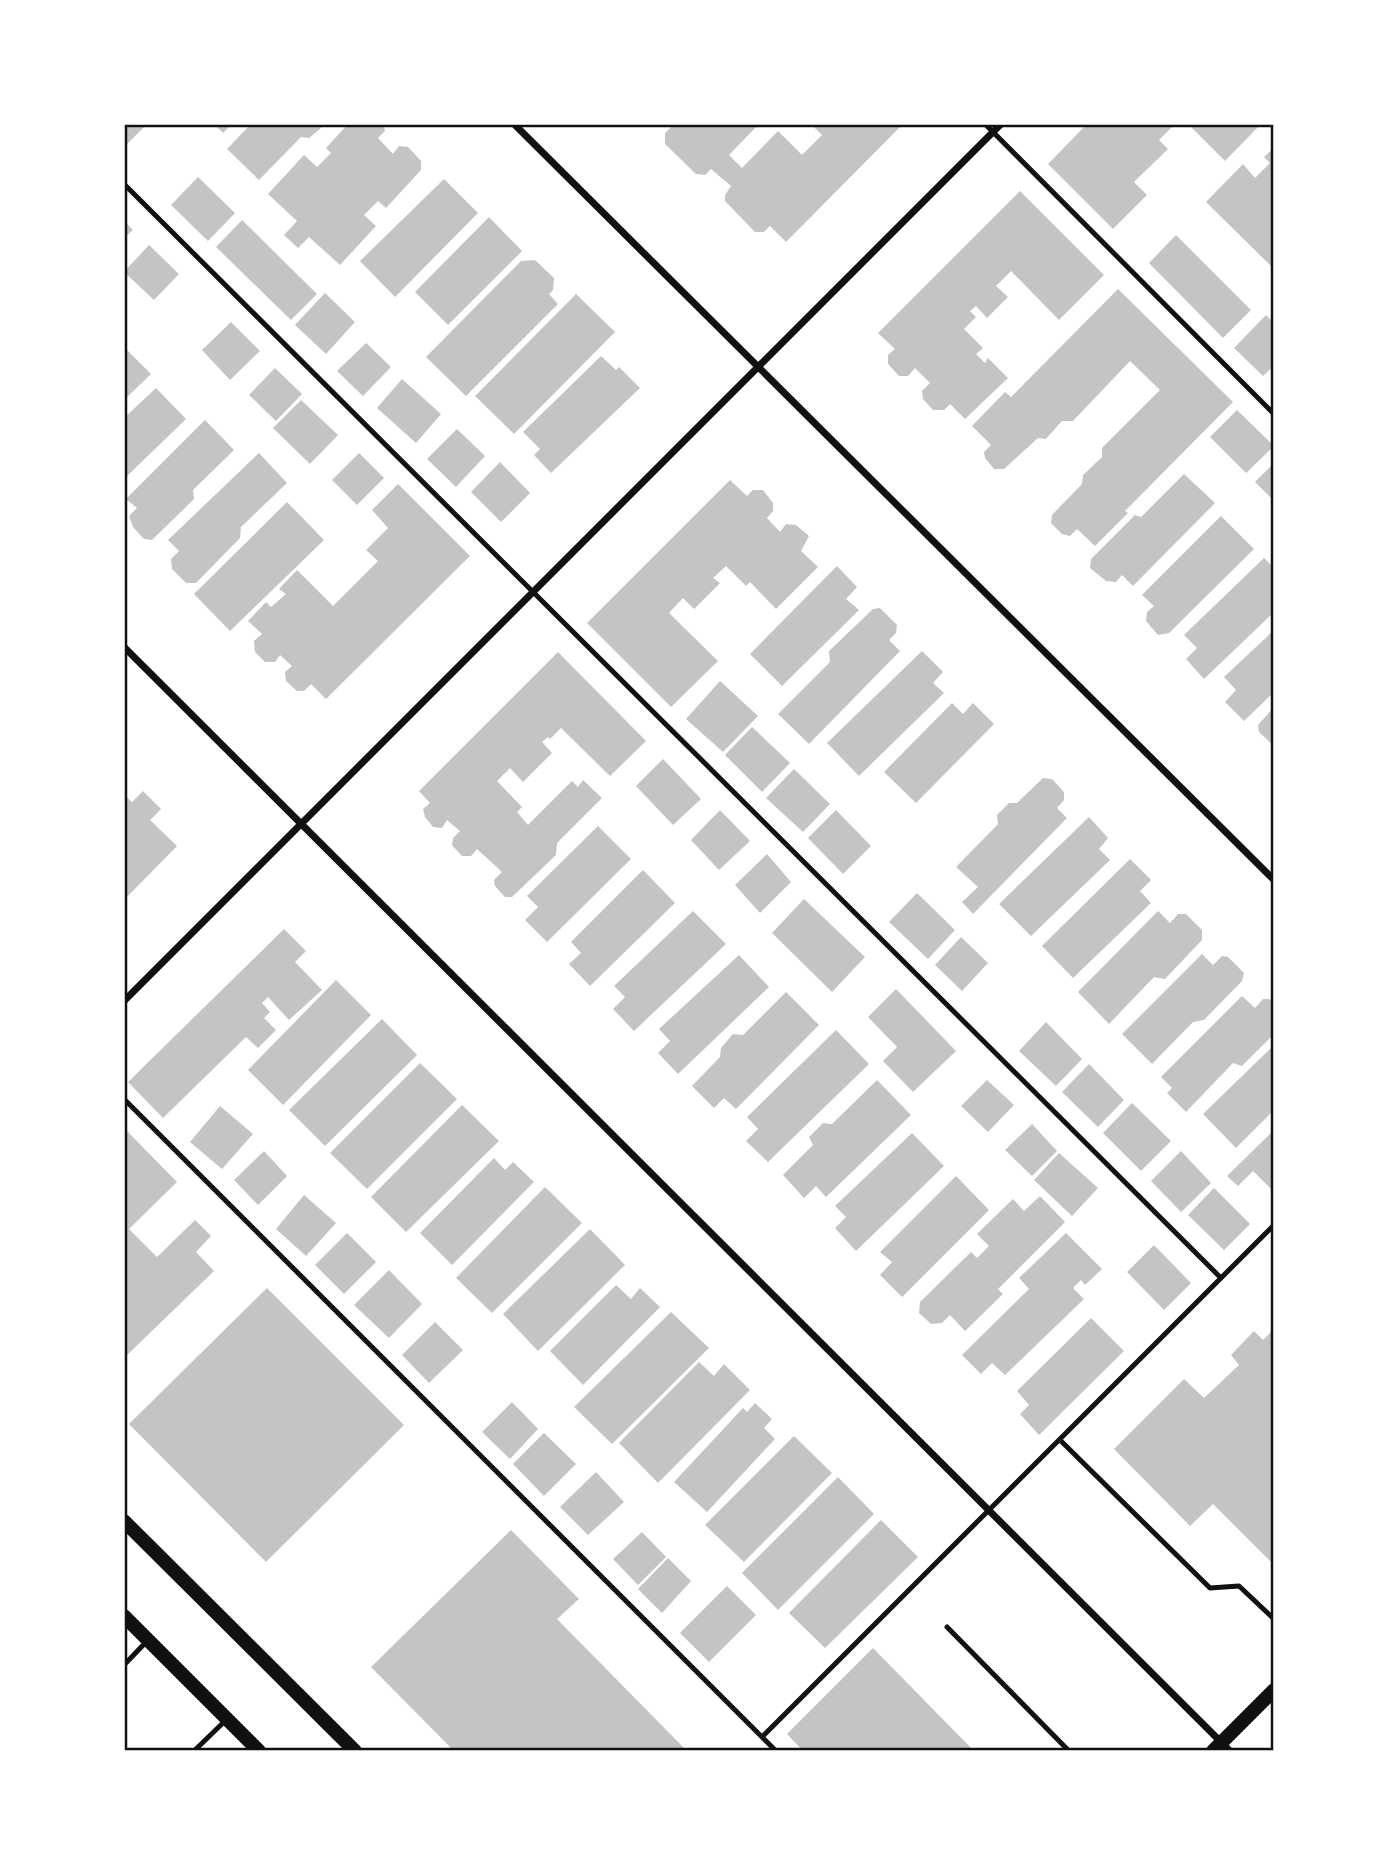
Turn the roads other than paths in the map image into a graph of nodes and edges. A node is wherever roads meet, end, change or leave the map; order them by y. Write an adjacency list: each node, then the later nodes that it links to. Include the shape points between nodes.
1 (514, 124): 6 (street)
2 (985, 124): 4 (lane)
3 (1001, 124): 4 (street)
4 (993, 132): 6 (street); 7 (lane)
5 (124, 184): 8 (lane)
6 (758, 368): 8 (street); 11 (street)
7 (1274, 414)
8 (533, 592): 10 (street); 15 (lane)
9 (124, 647): 10 (street)
10 (301, 824): 12 (street); 17 (street)
11 (1274, 880)
12 (124, 1001)
13 (124, 1099): 26 (lane)
14 (1274, 1225): 15 (lane)
15 (1221, 1278): 16 (lane)
16 (1060, 1440): 17 (lane); 20 (lane, via 1210,1588 1239,1586)
17 (989, 1510): 26 (lane); 27 (street)
18 (124, 1521): 30 (main road)
19 (124, 1616): 22 (main road)
20 (1274, 1619)
21 (947, 1627): 32 (lane)
22 (148, 1640): 23 (lane); 25 (main road)
23 (124, 1665)
24 (1274, 1690): 27 (main road)
25 (227, 1719): 28 (lane); 29 (main road)
26 (762, 1737): 31 (lane)
27 (1222, 1748)
28 (194, 1751)
29 (259, 1751)
30 (355, 1751)
31 (776, 1751)
32 (1069, 1751)

